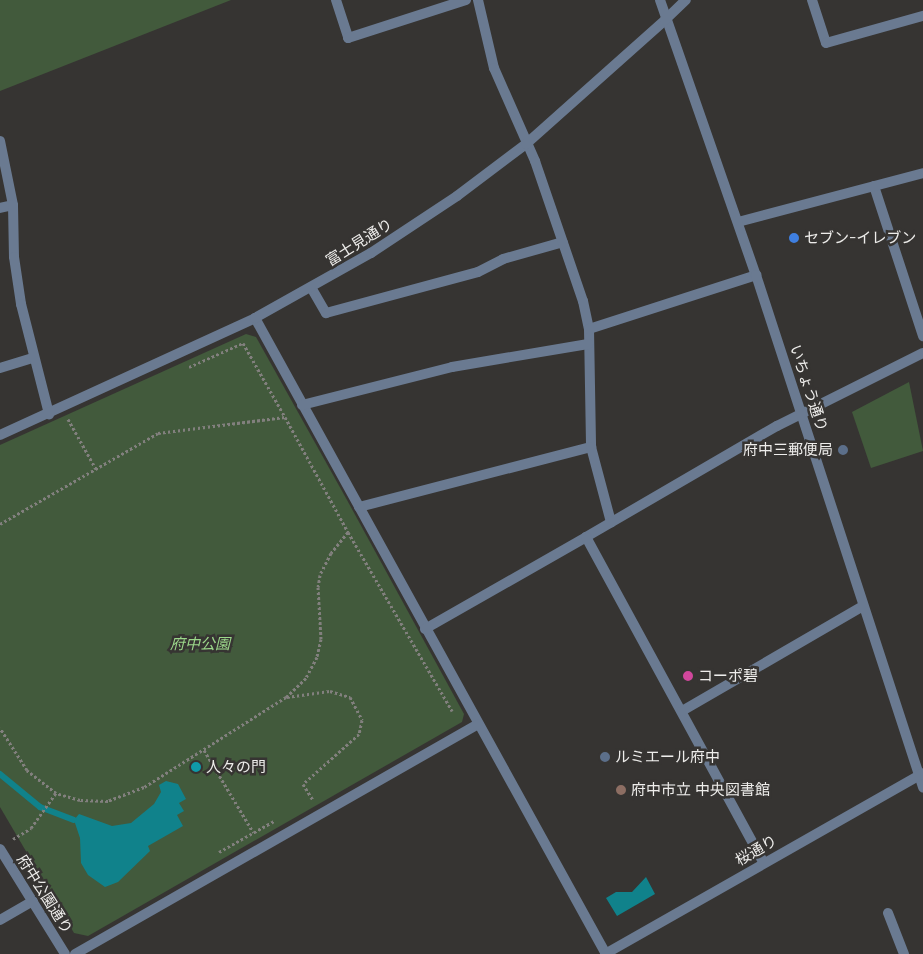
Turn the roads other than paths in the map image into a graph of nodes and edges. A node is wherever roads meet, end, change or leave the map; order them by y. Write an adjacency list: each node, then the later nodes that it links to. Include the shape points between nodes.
1 (336, 0): 2 (street, via 348,38)
2 (466, 0)
3 (478, 0): 10 (street, via 494,68)
4 (660, 0): 8 (street, いちょう通り)
5 (686, 0): 8 (street, 富士見通り)
6 (812, 0): 7 (street, via 826,43)
7 (923, 16)
8 (665, 20): 10 (street, 富士見通り); 15 (street, いちょう通り)
9 (0, 141): 13 (street)
10 (526, 144): 16 (street, via 535,160); 18 (street, 富士見通り, via 428,216)
11 (923, 173): 12 (street)
12 (874, 186): 15 (street); 21 (street)
13 (13, 205): 14 (street); 24 (street, via 14,257)
14 (0, 208)
15 (738, 222): 17 (street, いちょう通り)
16 (563, 242): 18 (street, via 503,259 478,272 326,313); 20 (street)
17 (756, 275): 20 (street); 28 (street, いちょう通り)
18 (312, 289): 19 (street, 富士見通り)
19 (255, 318): 26 (street); 27 (street, 富士見通り)
20 (589, 329): 22 (street)
21 (923, 336)
22 (588, 344): 26 (street, via 452,367); 30 (street, via 592,387)
23 (923, 353): 28 (street)
24 (32, 358): 25 (street); 27 (street)
25 (0, 368)
26 (302, 405): 31 (street)
27 (49, 414): 29 (street, 富士見通り)
28 (802, 414): 32 (street); 34 (street, いちょう通り)
29 (0, 436)
30 (591, 447): 31 (street); 32 (street)
31 (359, 507): 35 (street)
32 (611, 522): 33 (street)
33 (586, 537): 35 (street); 36 (street)
34 (863, 606): 36 (street); 38 (street, いちょう通り)
35 (425, 629): 37 (street)
36 (682, 711): 41 (street)
37 (478, 724): 45 (street); 47 (street)
38 (921, 774): 39 (street, いちょう通り); 41 (street, 桜通り)
39 (923, 787)
40 (0, 849): 42 (street, 府中公園通り)
41 (764, 862): 45 (street, 桜通り)
42 (33, 901): 44 (street); 46 (street, 府中公園通り)
43 (888, 913): 48 (street)
44 (0, 920)
45 (610, 953)
46 (65, 954)
47 (75, 954)
48 (904, 954)

